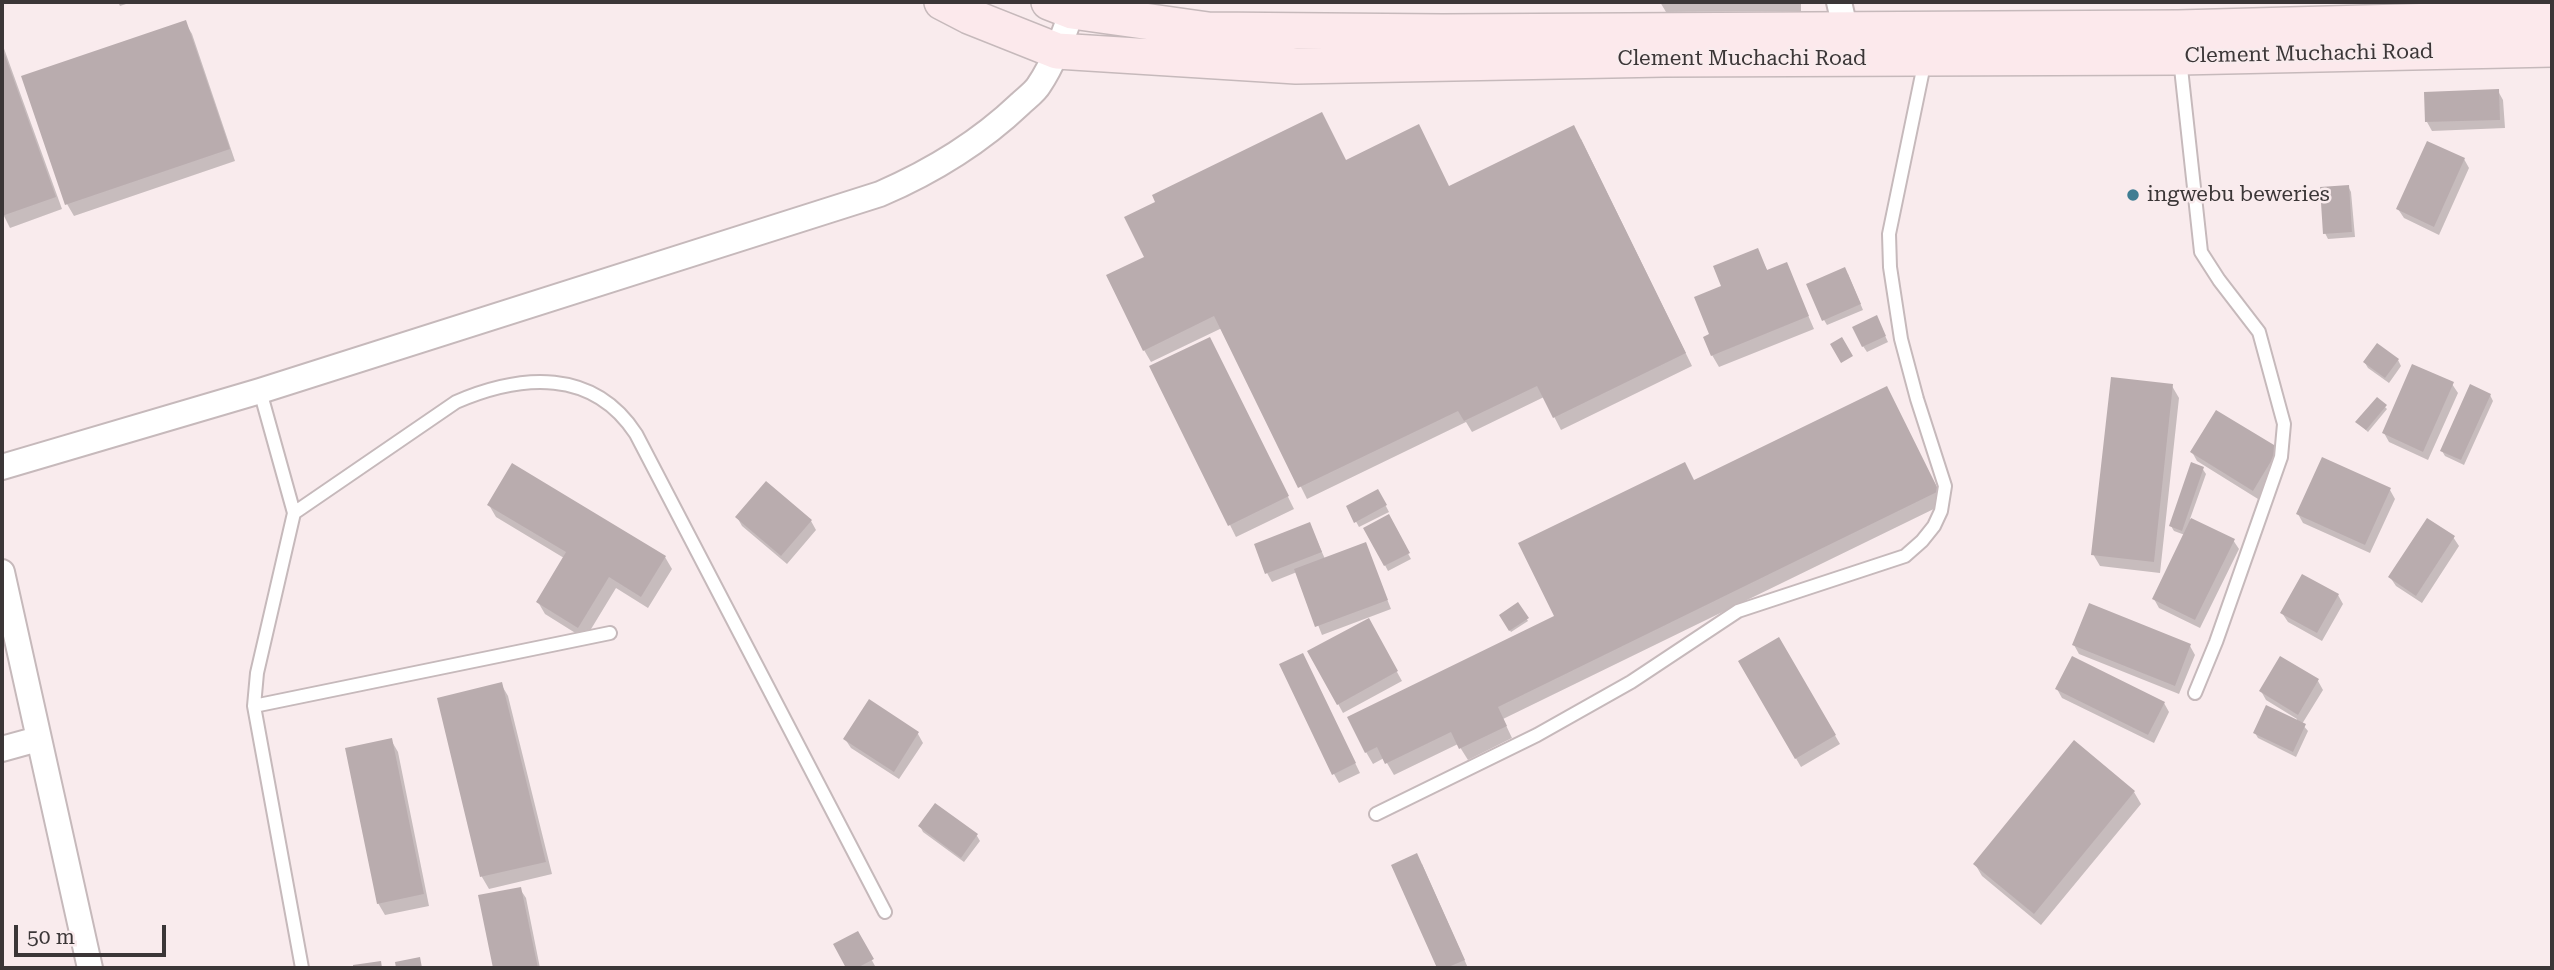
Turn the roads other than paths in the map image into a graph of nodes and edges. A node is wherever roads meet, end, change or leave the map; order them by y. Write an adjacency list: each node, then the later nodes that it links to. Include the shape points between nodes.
1 (942, 2): 8 (main road, Clement Muchachi Road)
2 (1060, 6): 4 (main road, Clement Muchachi Road, via 1208,30); 8 (street)
3 (2552, 18): 5 (main road, Clement Muchachi Road)
4 (1845, 30): 6 (main road, Clement Muchachi Road); 8 (main road, Clement Muchachi Road, via 1664,59 1296,66)
5 (2179, 42): 6 (main road, Clement Muchachi Road); 7 (main road, Clement Muchachi Road); 14 (lane, via 2201,252 2259,332 2284,425 2281,457)
6 (1926, 44): 18 (lane, via 1889,234 1901,339 1945,486 1934,526 1905,556 1738,611 1630,682 1537,735)
7 (2552, 48)
8 (1057, 51): 9 (street, via 1039,86 1005,118 919,177 829,211)
9 (260, 391): 10 (street); 11 (lane)
10 (2, 467)
11 (294, 513): 15 (lane, via 257,673); 19 (lane, via 456,402 485,389 513,382 564,383 607,402 636,434)
12 (2, 572): 16 (street)
13 (610, 633): 15 (lane)
14 (2195, 693)
15 (254, 706): 21 (lane)
16 (38, 739): 17 (street); 20 (street)
17 (2, 749)
18 (1376, 814)
19 (885, 912)
20 (90, 968)
21 (302, 968)

